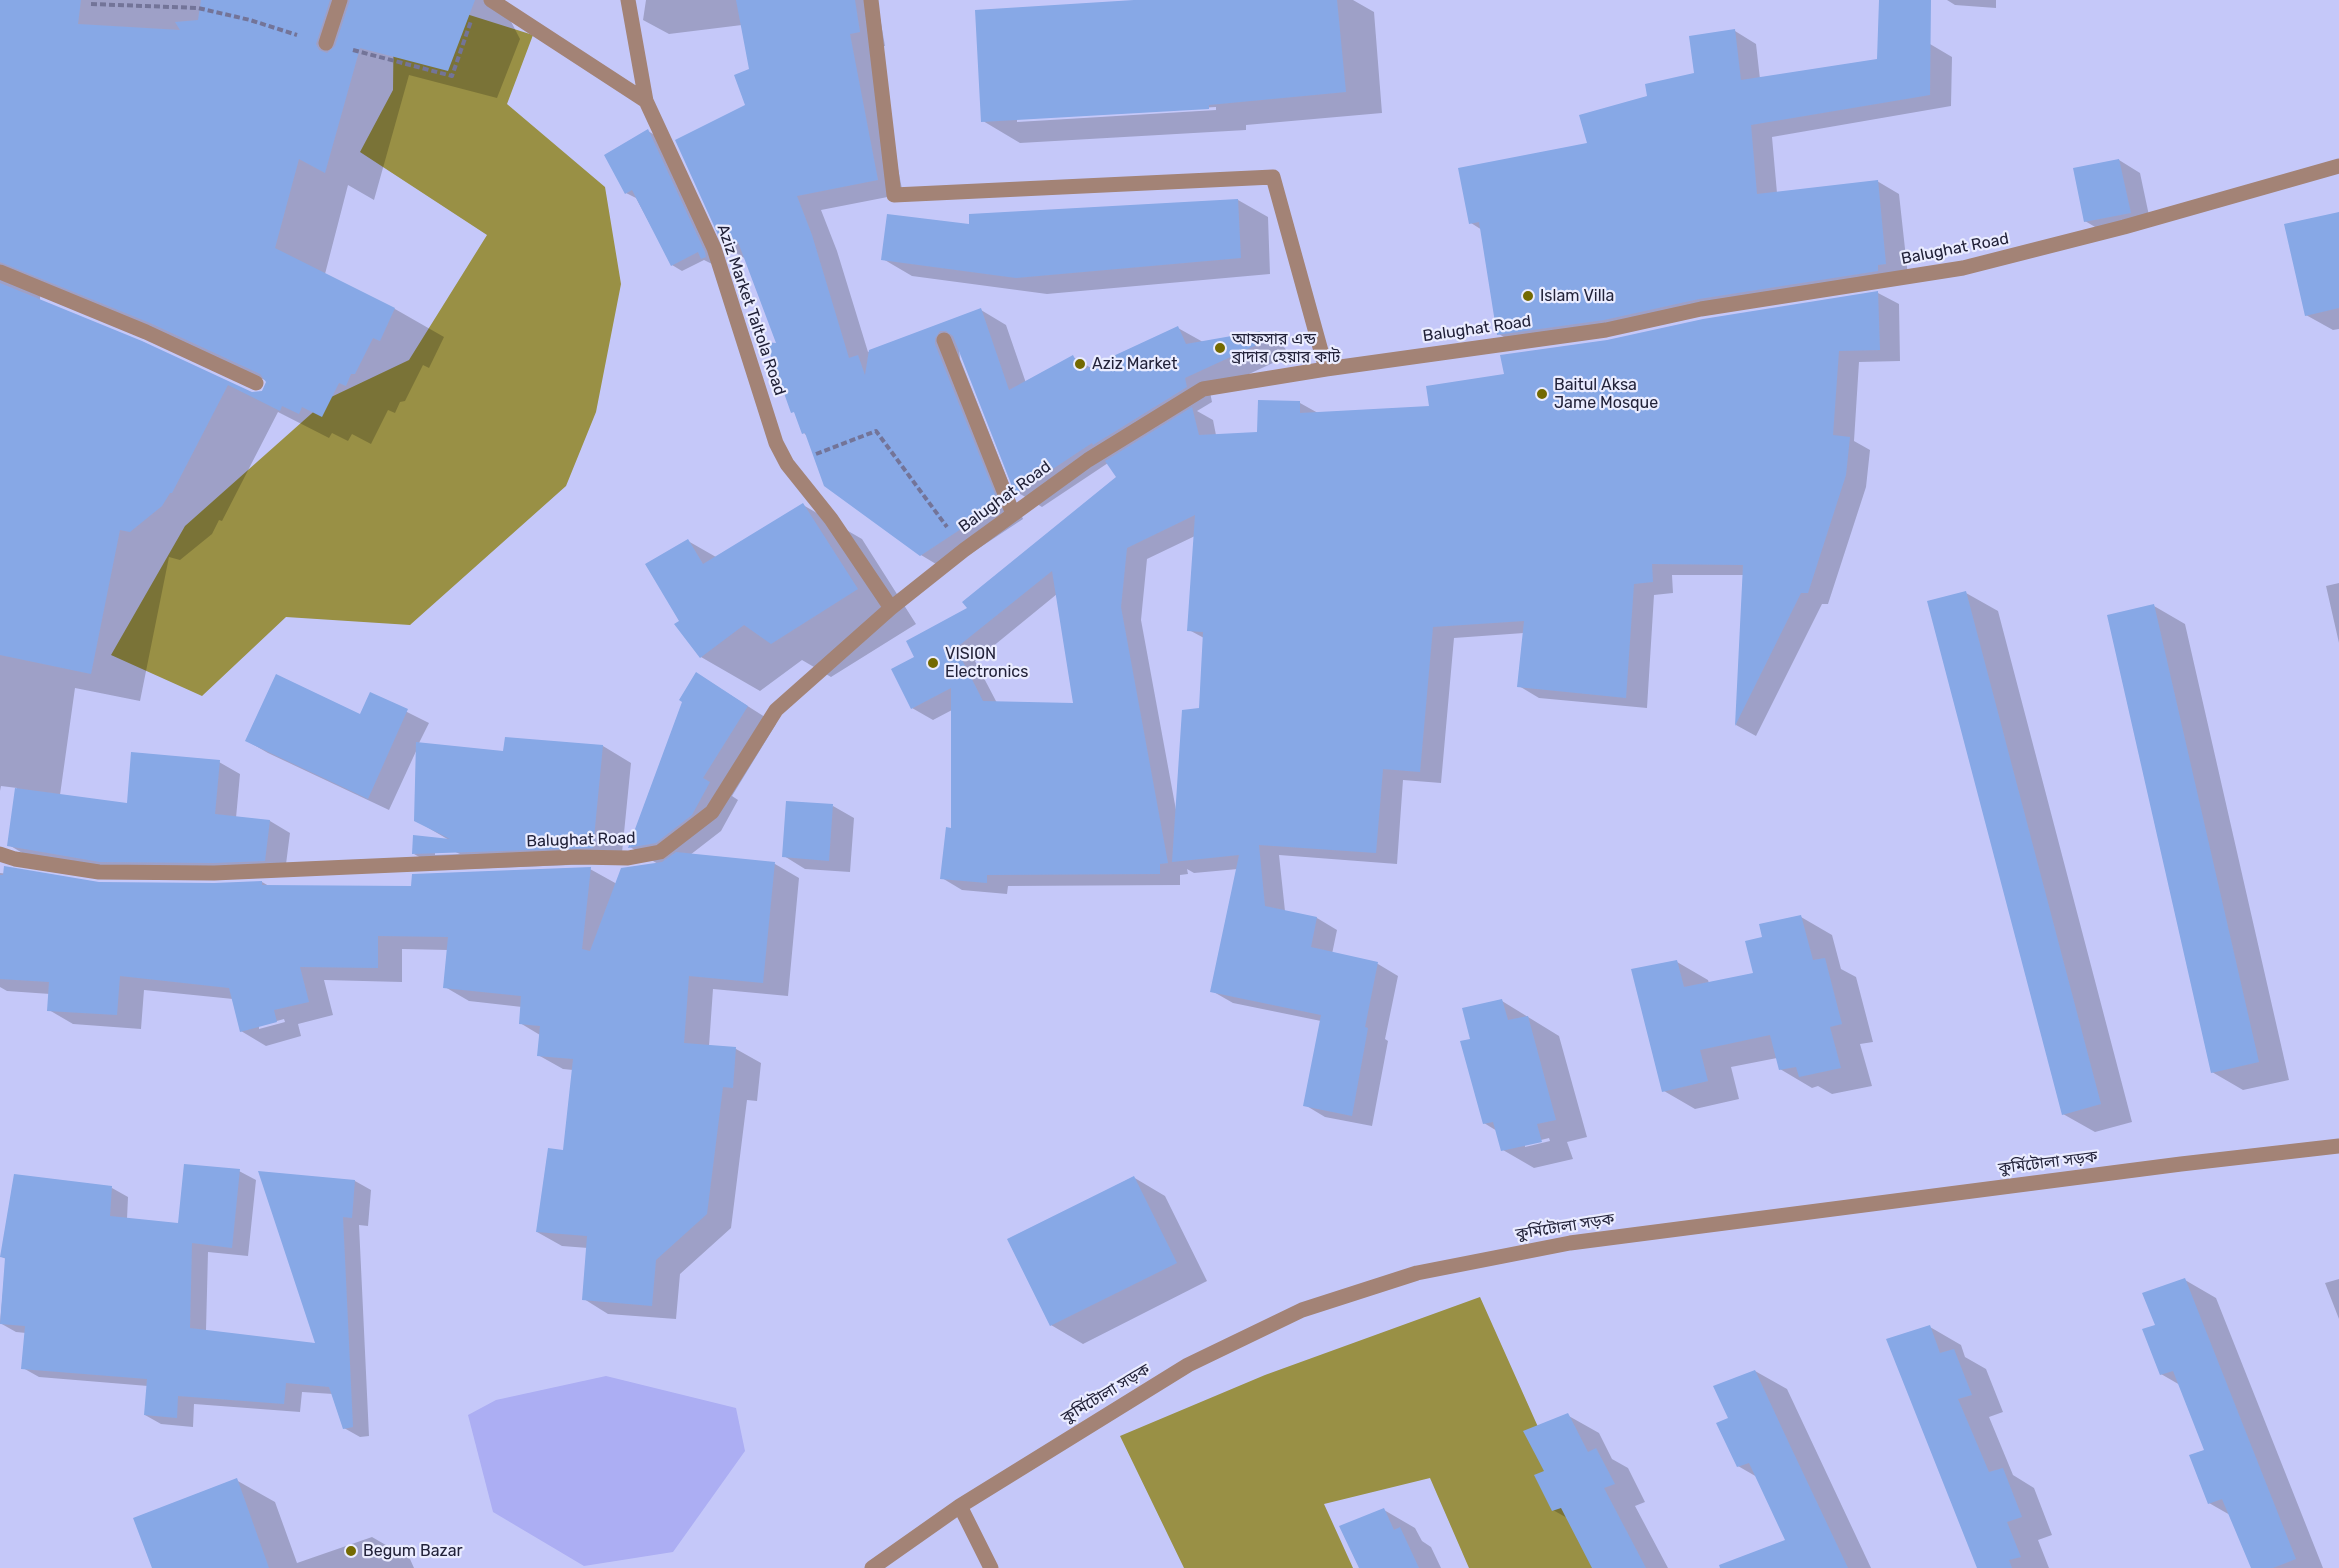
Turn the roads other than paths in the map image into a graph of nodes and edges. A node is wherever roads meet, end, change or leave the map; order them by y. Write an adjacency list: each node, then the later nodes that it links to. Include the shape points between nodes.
1 (340, 0): 5 (street)
2 (491, 0): 6 (street)
3 (628, 0): 6 (street, Aziz Market Taltola Road)
4 (871, 0): 10 (street, via 894,195 1273,177)
5 (326, 44)
6 (646, 100): 13 (street, Aziz Market Taltola Road, via 714,248 776,443)
7 (2339, 166): 10 (street, Balughat Road, via 1963,268 1701,309 1606,330)
8 (0, 272): 11 (street, via 146,332)
9 (944, 340): 12 (street)
10 (1326, 369): 12 (street, Balughat Road, via 1203,389 1088,460)
11 (256, 383)
12 (1013, 514): 13 (street, Balughat Road)
13 (891, 608): 14 (street, Balughat Road, via 776,710 712,812 660,852 628,858 214,873 99,872)
14 (0, 854)
15 (2339, 1146): 16 (street, কুর্মিটোলা সড়ক, via 1570,1243 1417,1273 1302,1310 1188,1365)
16 (960, 1506): 17 (street, কুর্মিটোলা সড়ক); 18 (street)
17 (872, 1568)
18 (991, 1568)

